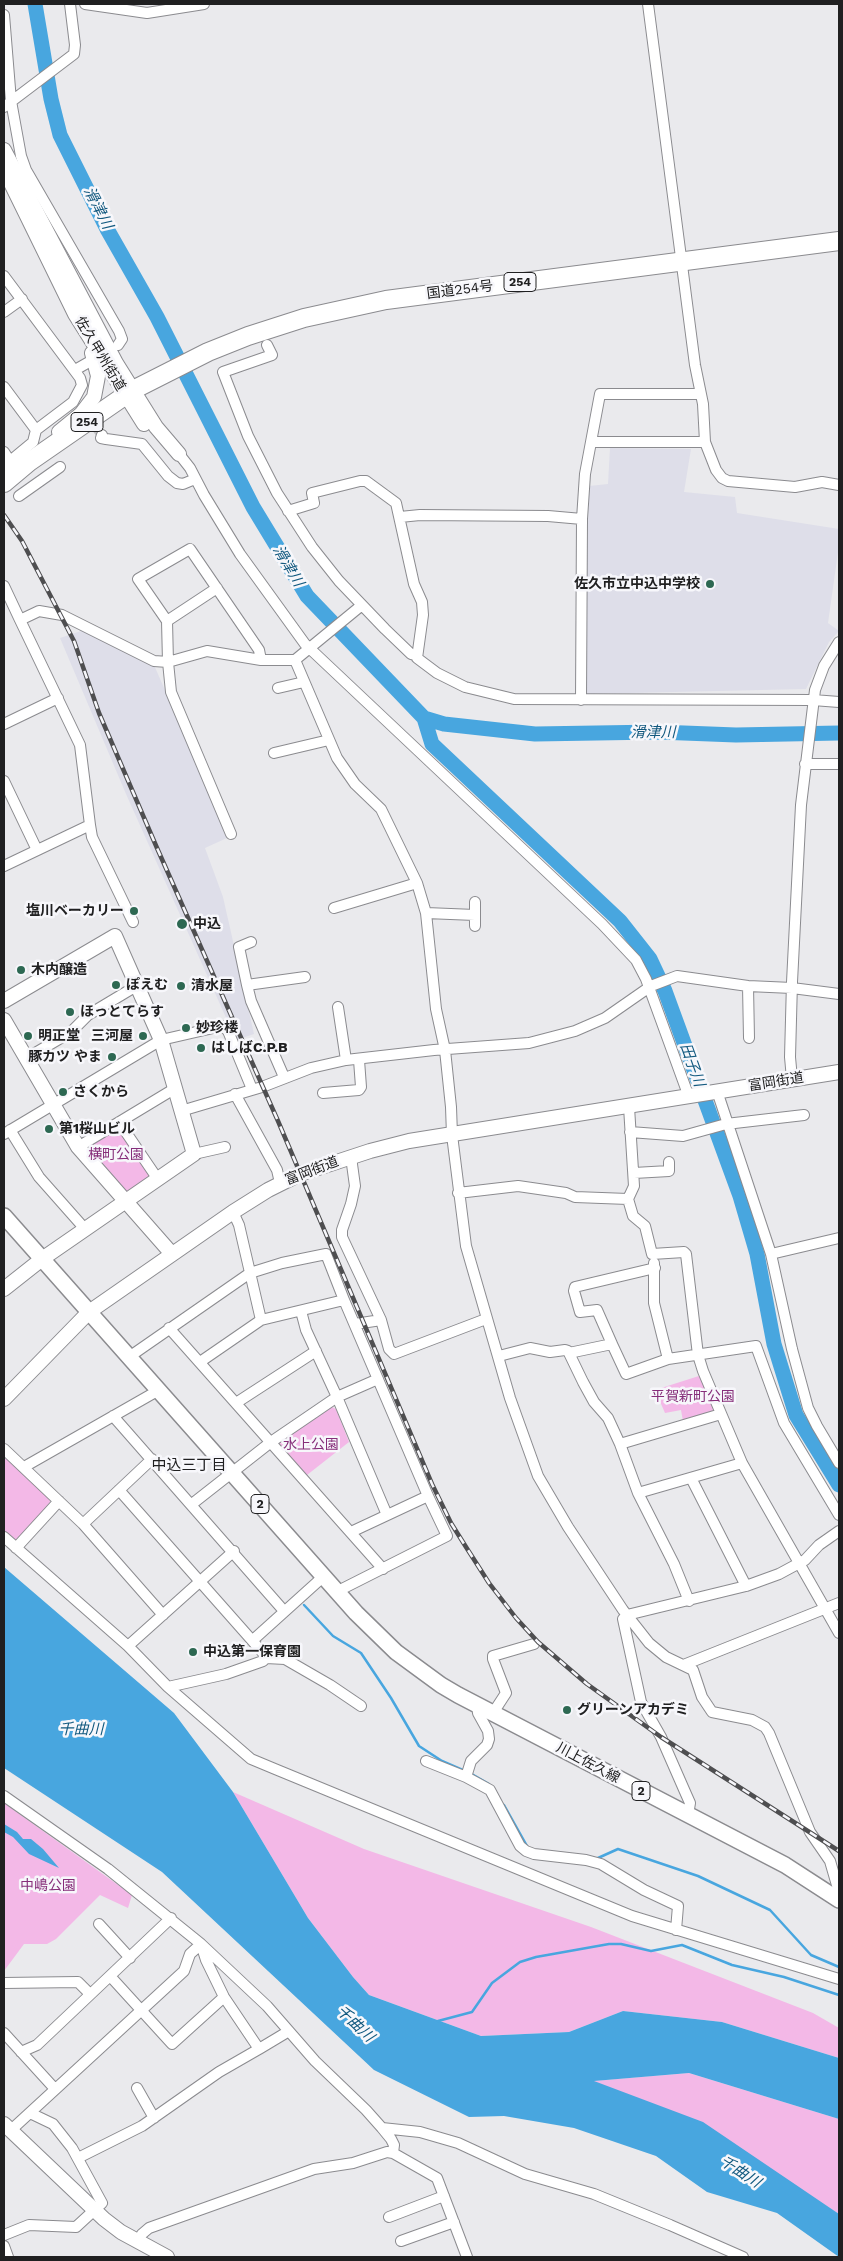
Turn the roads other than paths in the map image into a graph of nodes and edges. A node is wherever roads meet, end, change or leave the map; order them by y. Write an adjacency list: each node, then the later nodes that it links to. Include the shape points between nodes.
1 (70, 4): 6 (street, via 74,54)
2 (85, 4): 3 (street, via 147,13)
3 (204, 4)
4 (648, 4): 10 (street)
5 (4, 16): 6 (street)
6 (10, 103): 15 (street, via 26,170 119,331 122,339)
7 (4, 150): 21 (main road, 佐久甲州街道)
8 (4, 169): 14 (main road, 佐久甲州街道)
9 (839, 241): 10 (highway, 国道254号 / 254)
10 (682, 261): 20 (street); 21 (highway, 国道254号 / 254, via 368,303 295,320 208,352 153,380)
11 (4, 276): 12 (street)
12 (22, 299): 13 (street); 18 (street)
13 (4, 312)
14 (75, 314): 21 (main road, 佐久甲州街道); 28 (main road, via 96,364 97,389 89,405)
15 (118, 345)
16 (267, 345): 34 (street, via 272,355 223,372 248,436)
17 (89, 362): 18 (street)
18 (75, 370): 22 (street, via 82,385 79,402)
19 (4, 387): 22 (street)
20 (700, 394): 24 (street, via 600,394); 25 (street)
21 (131, 397): 27 (main road, via 148,430); 28 (highway, 佐久甲州街道 / 254)
22 (36, 430): 28 (street)
23 (102, 436): 30 (street, via 142,444 177,483)
24 (591, 442): 25 (street); 36 (street)
25 (705, 442): 32 (street, via 716,470 728,481 795,487 822,482)
26 (4, 452): 28 (street)
27 (177, 452): 30 (street)
28 (19, 466): 31 (highway, 254); 33 (highway, 佐久甲州街道 / 254)
29 (60, 467): 33 (street)
30 (195, 479): 43 (street, via 240,554)
31 (4, 483)
32 (839, 485)
33 (12, 492)
34 (288, 511): 35 (street, via 314,503 312,493 366,481 396,503); 39 (street, via 323,561)
35 (400, 517): 36 (street, via 548,516); 44 (street, via 414,584 422,602)
36 (582, 519): 51 (street)
37 (4, 586): 40 (street)
38 (217, 588): 41 (street); 41 (street, via 190,549 138,578); 45 (street, via 259,650)
39 (361, 606): 43 (street); 44 (street, via 411,654)
40 (20, 620): 47 (street, via 39,612 62,615 154,660); 50 (street)
41 (166, 621): 47 (street)
42 (839, 642): 52 (street, via 824,666)
43 (311, 648): 46 (street); 73 (street, via 614,936 636,960)
44 (417, 655): 51 (street, via 437,673 488,694 514,699)
45 (261, 660): 46 (street); 47 (street, via 206,651)
46 (295, 660): 48 (street)
47 (168, 662): 61 (street, via 171,692)
48 (304, 682): 49 (street); 55 (street)
49 (278, 688)
50 (58, 698): 54 (street); 60 (street, via 80,745)
51 (581, 700): 52 (street)
52 (813, 701): 53 (street); 57 (street)
53 (839, 702)
54 (4, 724)
55 (329, 740): 56 (street); 64 (street, via 345,772 381,809)
56 (274, 753)
57 (805, 764): 58 (street); 75 (street)
58 (839, 764)
59 (4, 784): 62 (street)
60 (90, 824): 62 (street); 68 (street, via 92,837)
61 (231, 834)
62 (37, 850): 63 (street)
63 (4, 866)
64 (417, 883): 66 (street); 67 (street)
65 (475, 902): 67 (street, via 475,920)
66 (334, 908)
67 (426, 913): 82 (street, via 436,1009)
68 (133, 922)
69 (251, 942): 72 (street, via 239,947)
70 (305, 977): 72 (street)
71 (138, 985): 77 (main road, via 116,936); 81 (main road); 83 (street)
72 (247, 985): 87 (street)
73 (650, 986): 74 (street, via 677,976); 82 (street, via 605,1018 575,1031 529,1043); 94 (street, via 668,1044)
74 (748, 986): 75 (street); 80 (street)
75 (792, 988): 76 (street); 88 (street)
76 (839, 994)
77 (4, 1001)
78 (338, 1006): 84 (street)
79 (4, 1020): 83 (main road)
80 (749, 1038)
81 (161, 1040): 89 (main road); 90 (street, via 225,1027); 95 (street)
82 (445, 1050): 85 (street); 103 (street)
83 (25, 1059): 95 (main road)
84 (346, 1060): 85 (street); 87 (street)
85 (359, 1060): 92 (street, via 359,1090)
86 (839, 1072): 88 (main road, 富岡街道)
87 (284, 1077): 90 (street)
88 (792, 1080): 91 (main road, 富岡街道)
89 (174, 1089): 97 (main road); 99 (street)
90 (252, 1090): 93 (street)
91 (715, 1092): 94 (main road, 富岡街道); 100 (street)
92 (324, 1093)
93 (234, 1094): 97 (street); 111 (street, via 277,1170)
94 (692, 1096): 96 (main road, 富岡街道)
95 (52, 1105): 101 (street); 105 (main road)
96 (629, 1107): 102 (street); 103 (main road, 富岡街道)
97 (181, 1111): 106 (main road)
98 (804, 1115): 100 (street)
99 (119, 1122): 105 (street); 110 (street)
100 (727, 1124): 102 (street, via 683,1136); 121 (street)
101 (7, 1132): 117 (street, via 39,1177)
102 (630, 1132): 109 (street)
103 (452, 1135): 107 (main road, 富岡街道, via 409,1141); 112 (street)
104 (225, 1146): 106 (street)
105 (78, 1147): 114 (main road)
106 (194, 1154): 110 (main road)
107 (351, 1157): 111 (main road, 富岡街道); 131 (street, via 355,1186 342,1237)
108 (669, 1162): 109 (street, via 669,1171)
109 (634, 1173): 113 (street, via 634,1186)
110 (157, 1178): 114 (main road)
111 (280, 1183): 115 (main road, 富岡街道)
112 (458, 1193): 113 (street, via 518,1186 575,1197); 129 (street, via 466,1246)
113 (628, 1199): 120 (street, via 633,1216 645,1226)
114 (126, 1200): 117 (main road); 119 (main road)
115 (233, 1212): 119 (main road, 富岡街道); 124 (street, via 239,1224)
116 (4, 1216): 122 (main road, 2)
117 (86, 1229): 122 (main road)
118 (839, 1238): 121 (street)
119 (172, 1254): 128 (main road, 富岡街道)
120 (652, 1254): 123 (street); 137 (street, via 686,1254)
121 (771, 1254): 153 (street, via 808,1408)
122 (42, 1259): 125 (main road); 128 (main road, 2)
123 (654, 1268): 134 (street, via 575,1287 580,1312 597,1310); 140 (street, via 654,1303)
124 (250, 1273): 126 (street, via 326,1254); 130 (street); 133 (street)
125 (4, 1289)
126 (344, 1300): 127 (street); 132 (street)
127 (301, 1311): 130 (street); 135 (street)
128 (89, 1312): 139 (main road, 2); 145 (main road, 富岡街道)
129 (486, 1319): 131 (street, via 394,1354 386,1344); 138 (street)
130 (260, 1320): 141 (street)
131 (381, 1320): 132 (street)
132 (354, 1324): 142 (street)
133 (169, 1328): 139 (street); 141 (street)
134 (612, 1344): 136 (street); 140 (street, via 626,1374)
135 (316, 1351): 144 (street); 146 (street)
136 (569, 1354): 138 (street, via 564,1350 550,1352 534,1348); 150 (street)
137 (698, 1355): 140 (street); 147 (street); 163 (street, via 753,1346 759,1349 784,1423)
138 (499, 1356): 182 (street, via 510,1398 538,1476)
139 (129, 1357): 143 (main road, 2)
140 (668, 1360)
141 (200, 1362): 146 (street)
142 (378, 1379): 144 (street); 160 (street)
143 (158, 1390): 148 (street); 156 (main road, 2)
144 (337, 1397): 149 (street); 164 (street)
145 (4, 1399)
146 (236, 1403): 149 (street)
147 (722, 1414): 150 (street); 154 (street)
148 (113, 1416): 152 (street); 155 (street)
149 (271, 1442): 156 (street); 167 (street)
150 (620, 1444): 159 (street)
151 (4, 1451): 155 (street)
152 (152, 1459): 158 (street); 162 (street)
153 (839, 1462)
154 (742, 1463): 157 (street); 171 (street)
155 (24, 1467): 161 (street)
156 (232, 1472): 162 (street); 173 (main road, 2)
157 (691, 1478): 159 (street); 175 (street)
158 (119, 1490): 165 (street); 174 (street)
159 (638, 1493): 177 (street)
160 (428, 1496): 164 (street); 172 (street, via 447,1536)
161 (58, 1501): 165 (street); 169 (street)
162 (192, 1504): 170 (street)
163 (839, 1515)
164 (387, 1516): 167 (street)
165 (83, 1524): 181 (street)
166 (839, 1531): 171 (street)
167 (351, 1532): 172 (street)
168 (4, 1537): 169 (street)
169 (16, 1548): 186 (street)
170 (234, 1551): 174 (street); 180 (street)
171 (800, 1564): 175 (street); 179 (street)
172 (383, 1569): 176 (street)
173 (324, 1576): 176 (main road, 2); 180 (street)
174 (200, 1582): 181 (street); 184 (street)
175 (746, 1586): 177 (street)
176 (338, 1591): 190 (main road, 川上佐久線 / 2, via 382,1639 441,1685)
177 (689, 1601): 182 (street)
178 (839, 1603): 179 (street)
179 (827, 1610): 183 (street); 188 (street)
180 (284, 1611): 184 (street)
181 (163, 1614): 186 (street)
182 (627, 1615): 188 (street, via 649,1643 666,1656); 196 (street, via 623,1622 641,1702 661,1736 690,1803)
183 (839, 1633)
184 (253, 1640): 187 (street)
185 (534, 1644): 192 (street, via 493,1656 506,1693)
186 (128, 1646): 189 (street)
187 (266, 1658): 189 (street, via 226,1674); 191 (street, via 285,1659)
188 (686, 1664): 197 (street, via 695,1674 702,1697 712,1712 752,1720 765,1727 810,1832 830,1861)
189 (168, 1687): 201 (street, via 251,1759 530,1872 586,1899)
190 (477, 1705): 192 (main road, 川上佐久線 / 2); 194 (street, via 489,1739 471,1761)
191 (361, 1706)
192 (493, 1713): 196 (main road, 川上佐久線 / 2)
193 (426, 1761): 194 (street)
194 (467, 1774): 201 (street, via 490,1790 520,1846 526,1851 601,1864 678,1906)
195 (4, 1796): 199 (street)
196 (688, 1815): 198 (main road, 川上佐久線 / 2, via 785,1865)
197 (839, 1892)
198 (839, 1900)
199 (171, 1918): 202 (street); 203 (street)
200 (99, 1924): 203 (street)
201 (676, 1930): 205 (street)
202 (201, 1944): 208 (street); 209 (street, via 190,1954 184,1970); 210 (street)
203 (130, 1958): 204 (street)
204 (110, 1976): 207 (street); 209 (street)
205 (839, 1979)
206 (4, 1983): 207 (street, via 78,1982)
207 (90, 1994): 213 (street, via 37,2045)
208 (224, 1996): 209 (street, via 172,2044); 212 (street)
209 (142, 2011): 215 (street)
210 (289, 2030): 212 (street); 219 (street)
211 (4, 2033): 213 (street)
212 (259, 2049): 217 (street, via 219,2072)
213 (21, 2052): 215 (street)
214 (137, 2088): 217 (street)
215 (55, 2089): 216 (street)
216 (30, 2113): 218 (street); 221 (street, via 53,2124)
217 (154, 2118): 221 (street)
218 (7, 2128): 223 (main road)
219 (382, 2128): 220 (street, via 394,2145); 233 (street, via 420,2132 458,2143 525,2174 594,2194)
220 (393, 2153): 222 (street, via 437,2178); 227 (street, via 314,2168 149,2228)
221 (78, 2158): 223 (street, via 100,2196 102,2204)
222 (444, 2196): 224 (street); 225 (street)
223 (94, 2210): 226 (street, via 76,2227 29,2225); 227 (main road)
224 (389, 2217)
225 (454, 2222): 228 (street); 232 (street)
226 (4, 2235)
227 (138, 2241): 231 (main road)
228 (401, 2241)
229 (4, 2246): 230 (street)
230 (8, 2257)
231 (167, 2257)
232 (467, 2257)
233 (742, 2257)

